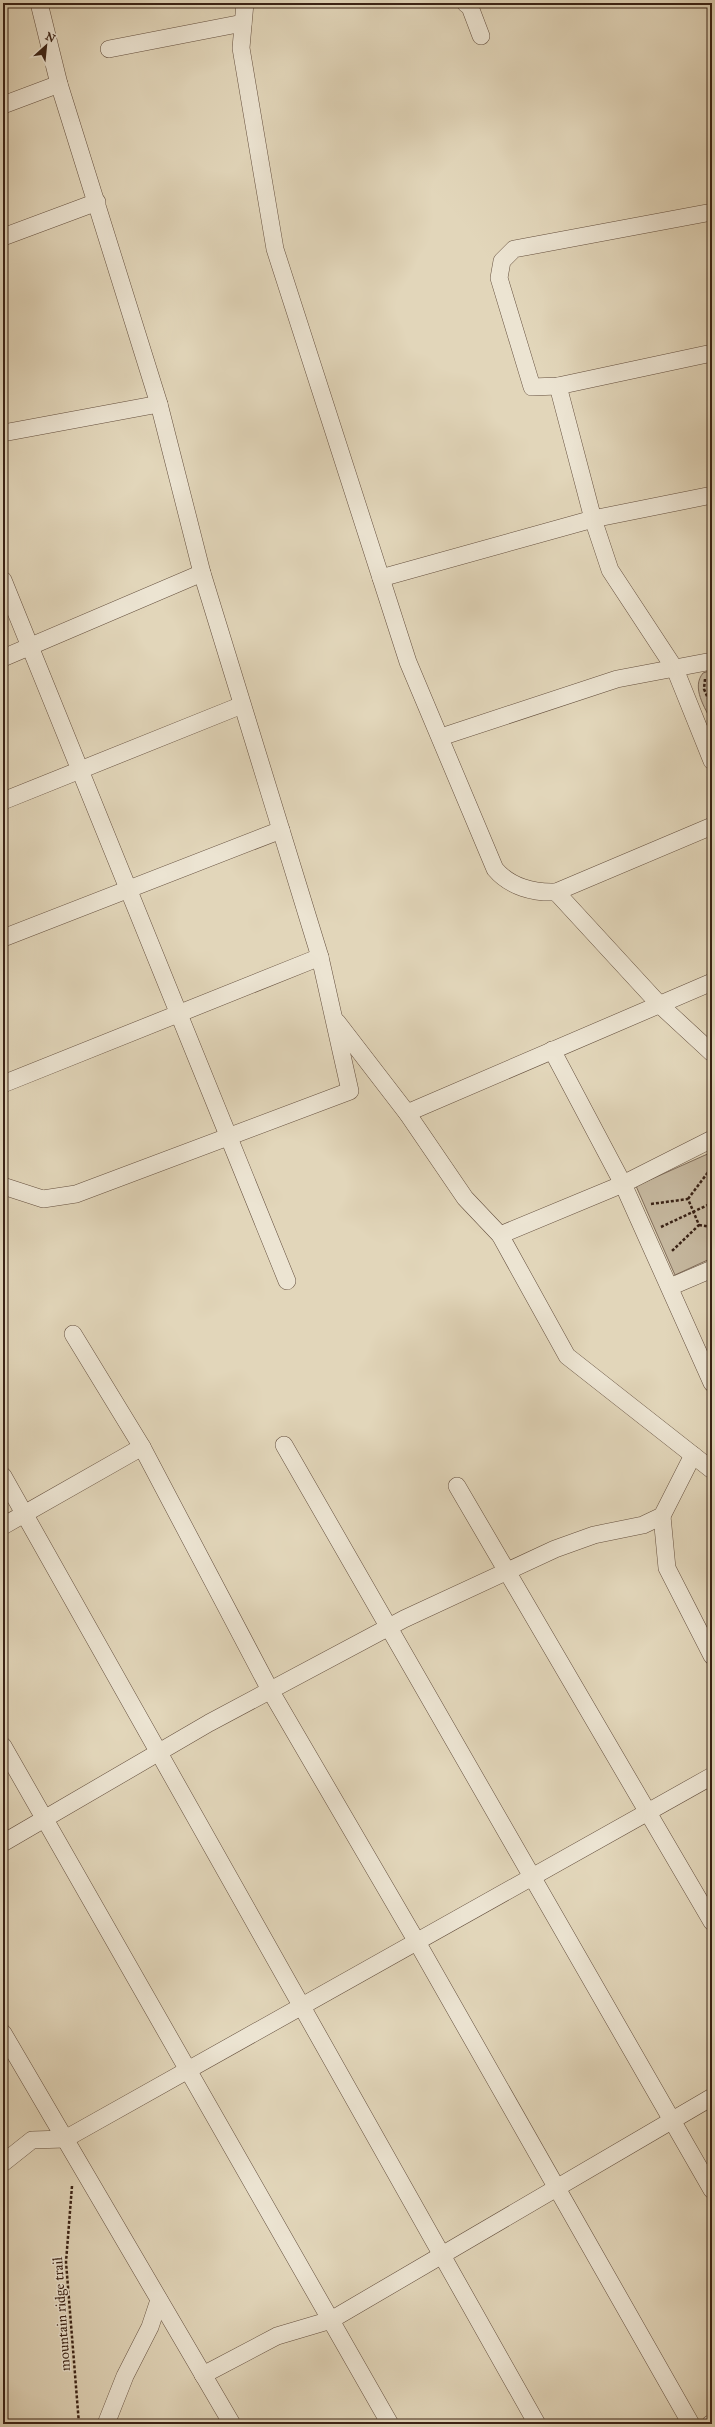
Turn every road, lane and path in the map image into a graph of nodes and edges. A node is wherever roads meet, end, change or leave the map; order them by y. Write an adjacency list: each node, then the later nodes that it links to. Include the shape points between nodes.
1 (39, 3): 7 (street)
2 (245, 3): 4 (street)
3 (466, 3): 5 (street)
4 (243, 23): 6 (street); 19 (street, via 240,48 275,249)
5 (481, 36)
6 (109, 50)
7 (59, 84): 8 (street); 9 (street)
8 (3, 105)
9 (96, 202): 11 (street); 14 (street)
10 (712, 212): 13 (street, via 514,249 502,261 499,278 532,387)
11 (3, 238)
12 (712, 353): 13 (street)
13 (558, 386): 17 (street)
14 (159, 404): 15 (street); 18 (street)
15 (3, 433)
16 (712, 496): 17 (street)
17 (593, 519): 19 (street); 24 (street, via 610,570)
18 (202, 573): 21 (street); 26 (street)
19 (381, 578): 28 (street, via 408,662)
20 (3, 580): 21 (street)
21 (30, 646): 22 (street); 30 (street)
22 (3, 658)
23 (712, 661): 24 (street)
24 (675, 669): 28 (street, via 616,679); 29 (street)
25 (706, 677): 27 (path, via 704,689)
26 (242, 706): 30 (street); 33 (street)
27 (712, 708)
28 (441, 737): 35 (street, via 495,869 501,877 521,887 534,891)
29 (712, 761)
30 (79, 769): 31 (street); 34 (street)
31 (3, 801)
32 (712, 826): 35 (street)
33 (281, 830): 34 (street); 37 (street)
34 (128, 889): 36 (street); 40 (street)
35 (556, 892): 39 (street)
36 (3, 938)
37 (320, 958): 40 (street); 41 (street)
38 (712, 982): 39 (street)
39 (659, 1004): 42 (street); 43 (street)
40 (178, 1014): 44 (street); 46 (street)
41 (333, 1017): 45 (street); 46 (street, via 350,1091)
42 (552, 1050): 45 (street); 50 (street)
43 (712, 1053)
44 (3, 1084)
45 (407, 1113): 63 (street, via 465,1198)
46 (228, 1136): 51 (street, via 76,1194 43,1199); 68 (street)
47 (712, 1139): 50 (street)
48 (712, 1155): 49 (path, via 707,1157)
49 (712, 1167): 53 (path)
50 (622, 1184): 63 (street); 69 (street)
51 (3, 1186)
52 (649, 1198): 55 (path)
53 (688, 1199): 55 (path); 57 (path)
54 (712, 1203): 57 (path)
55 (651, 1204): 56 (path)
56 (654, 1209)
57 (694, 1212): 59 (path); 60 (path)
58 (659, 1221): 60 (path)
59 (699, 1225): 61 (path); 65 (path)
60 (661, 1227): 62 (path)
61 (712, 1227)
62 (664, 1233)
63 (500, 1235): 74 (street, via 567,1356)
64 (669, 1245): 65 (path)
65 (672, 1251): 66 (path)
66 (674, 1256)
67 (712, 1269): 69 (street)
68 (287, 1281)
69 (670, 1287): 71 (street)
70 (73, 1334): 73 (street)
71 (712, 1383)
72 (284, 1445): 82 (street)
73 (142, 1447): 78 (street); 84 (street)
74 (693, 1455): 75 (street); 79 (street)
75 (712, 1470)
76 (3, 1476): 78 (street)
77 (457, 1486): 81 (street)
78 (24, 1514): 80 (street); 86 (street)
79 (662, 1516): 81 (street, via 643,1526 594,1535 554,1549); 83 (street, via 667,1568)
80 (3, 1526)
81 (507, 1571): 82 (street); 88 (street)
82 (389, 1627): 84 (street); 91 (street)
83 (712, 1656)
84 (270, 1690): 86 (street); 93 (street)
85 (3, 1746): 89 (street)
86 (158, 1752): 89 (street); 94 (street)
87 (712, 1776): 88 (street)
88 (648, 1812): 91 (street); 92 (street)
89 (45, 1819): 90 (street); 96 (street)
90 (3, 1844)
91 (532, 1877): 93 (street); 98 (street)
92 (712, 1922)
93 (417, 1942): 94 (street); 102 (street)
94 (302, 2006): 96 (street); 104 (street)
95 (3, 2033): 99 (street)
96 (188, 2070): 99 (street); 106 (street)
97 (712, 2097): 98 (street)
98 (672, 2120): 102 (street); 103 (street)
99 (65, 2139): 100 (street); 101 (street, via 32,2140)
100 (75, 2156): 105 (street); 108 (path, mountain ridge trail, via 66,2262)
101 (3, 2163)
102 (557, 2188): 104 (street); 113 (street)
103 (712, 2190)
104 (442, 2255): 106 (street); 112 (street)
105 (159, 2300): 107 (street); 109 (street, via 150,2327 124,2376)
106 (331, 2320): 107 (street, via 277,2336); 111 (street)
107 (203, 2375): 110 (street)
108 (79, 2424)
109 (106, 2424)
110 (232, 2424)
111 (390, 2424)
112 (538, 2424)
113 (691, 2424)

